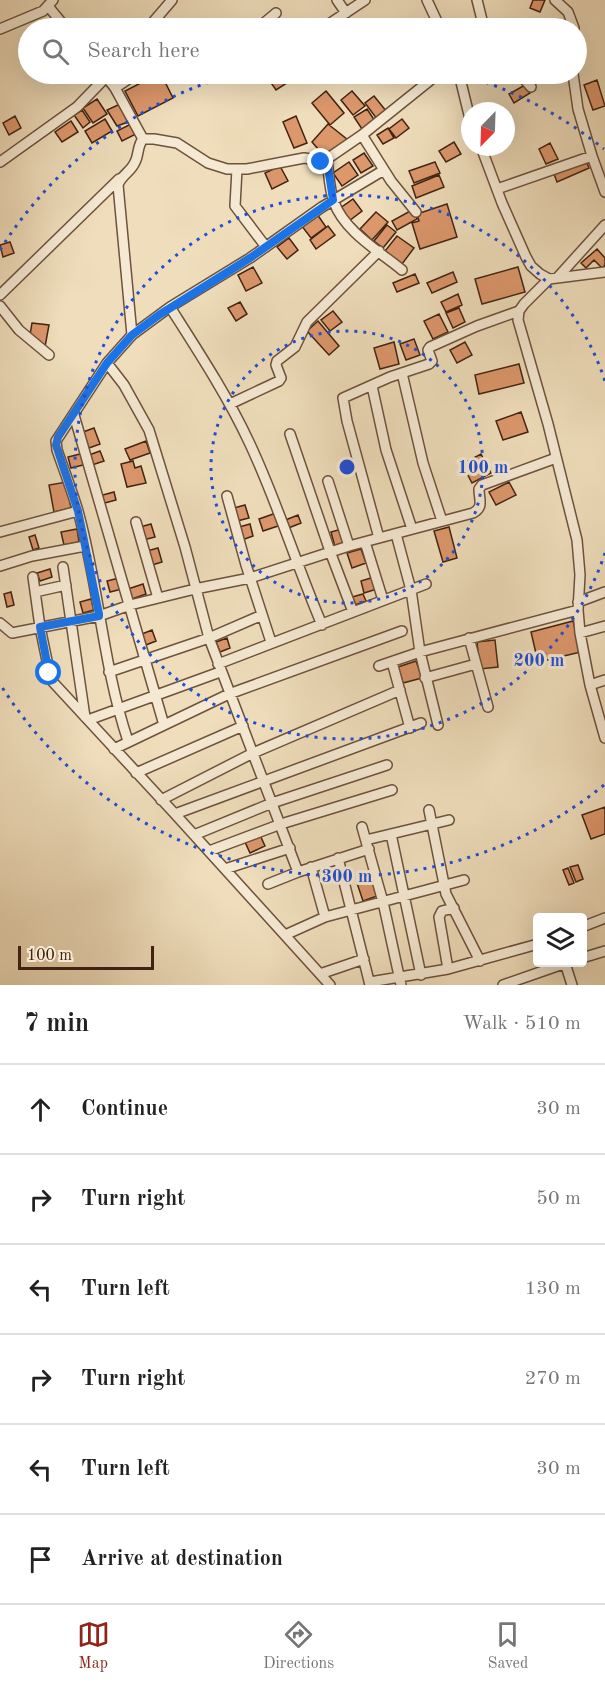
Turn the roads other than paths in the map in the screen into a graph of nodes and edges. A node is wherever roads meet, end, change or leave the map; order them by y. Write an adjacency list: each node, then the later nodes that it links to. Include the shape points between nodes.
1 (172, 0): 12 (street)
2 (337, 0): 9 (street)
3 (365, 0): 9 (street)
4 (427, 0): 15 (street)
5 (477, 0): 16 (street)
6 (555, 0): 17 (street)
7 (51, 3): 10 (street); 11 (street)
8 (276, 13): 13 (street)
9 (346, 13): 14 (street)
10 (28, 18)
11 (60, 18)
12 (157, 18)
13 (270, 18)
14 (338, 18)
15 (436, 18)
16 (482, 18)
17 (570, 18)
18 (18, 22): 19 (street)
19 (0, 29)
20 (98, 84): 35 (street, via 77,107)
21 (112, 84): 28 (street)
22 (121, 84): 28 (street)
23 (426, 84): 30 (street)
24 (461, 84): 29 (street)
25 (528, 84): 27 (street)
26 (574, 84): 33 (street)
27 (531, 87)
28 (115, 88): 31 (street)
29 (466, 102)
30 (362, 135): 34 (street); 37 (street)
31 (143, 139): 36 (street, via 177,143 208,163); 38 (street, via 134,165)
32 (484, 156): 39 (street)
33 (592, 156): 39 (street); 40 (street)
34 (327, 160): 36 (street, via 302,159); 41 (street)
35 (0, 161)
36 (237, 169): 44 (street, via 235,206)
37 (384, 170): 41 (street); 42 (street)
38 (121, 177): 49 (street); 53 (street, via 118,190)
39 (497, 189): 48 (street, via 531,266)
40 (605, 192)
41 (333, 200): 44 (street); 45 (street, via 346,222)
42 (416, 212)
43 (605, 225): 48 (street)
44 (266, 247): 51 (street)
45 (379, 251): 46 (street); 58 (street, via 307,322 295,347 277,361 279,381)
46 (402, 270)
47 (605, 272): 48 (street)
48 (554, 278): 52 (street)
49 (0, 295)
50 (0, 306): 54 (street, via 18,330)
51 (170, 308): 53 (street); 58 (street)
52 (519, 310): 56 (street, via 430,347 430,363); 61 (street, via 519,327)
53 (132, 335): 55 (street)
54 (50, 355)
55 (107, 363): 59 (street); 82 (street, via 149,430)
56 (402, 373): 57 (street); 65 (street, via 423,463)
57 (372, 386): 67 (street, via 386,450); 70 (street, via 346,396 343,402)
58 (230, 404): 75 (street, via 264,476)
59 (74, 415): 64 (street, via 56,445); 88 (street)
60 (290, 434): 74 (street)
61 (556, 458): 65 (street, via 487,482 479,489 480,509); 89 (street, via 579,550)
62 (327, 481): 73 (street)
63 (227, 496): 79 (street)
64 (78, 511): 68 (street); 72 (street)
65 (442, 521): 67 (street)
66 (136, 522): 86 (street)
67 (412, 529): 69 (street)
68 (0, 532)
69 (396, 534): 70 (street); 83 (street)
70 (379, 538): 71 (street)
71 (365, 542): 73 (street); 87 (street)
72 (85, 546): 76 (street); 92 (street)
73 (350, 546): 74 (street)
74 (331, 554): 75 (street); 90 (street)
75 (296, 564): 79 (street); 95 (street)
76 (0, 566)
77 (63, 567): 81 (street)
78 (33, 577): 84 (street)
79 (250, 579): 82 (street); 91 (street)
80 (426, 584): 83 (street)
81 (66, 585): 84 (street); 93 (street)
82 (195, 589): 86 (street); 100 (street)
83 (411, 590): 87 (street); 103 (street)
84 (35, 592): 97 (street)
85 (605, 592): 89 (street)
86 (158, 598): 88 (street)
87 (383, 600): 90 (street)
88 (130, 606): 92 (street); 104 (street)
89 (578, 606): 99 (street); 101 (street)
90 (353, 612): 95 (street)
91 (262, 615): 100 (street); 102 (street)
92 (99, 616): 93 (street); 109 (street)
93 (70, 622): 97 (street); 118 (street)
94 (0, 623): 97 (street, via 12,633)
95 (322, 625): 102 (street)
96 (605, 626): 99 (street)
97 (40, 627): 118 (street, via 49,676)
98 (402, 631): 114 (street)
99 (580, 633): 112 (street)
100 (209, 638): 104 (street); 108 (street)
101 (469, 638): 103 (street); 106 (street)
102 (271, 642): 108 (street)
103 (420, 652): 105 (street); 110 (street)
104 (144, 660): 109 (street); 115 (street)
105 (392, 662): 107 (street); 113 (street)
106 (476, 664): 110 (street); 116 (street)
107 (380, 666)
108 (219, 668): 114 (street); 115 (street)
109 (109, 672): 117 (street)
110 (425, 678): 121 (street)
111 (605, 680): 112 (street)
112 (590, 686): 124 (street)
113 (400, 690): 123 (street); 127 (street)
114 (230, 694): 120 (street); 122 (street)
115 (154, 697): 117 (street); 120 (street)
116 (488, 707)
117 (118, 711): 118 (street); 125 (street)
118 (87, 719): 126 (street)
119 (421, 723): 123 (street)
120 (164, 725): 125 (street)
121 (438, 725)
122 (243, 726): 127 (street); 129 (street)
123 (410, 728): 130 (street)
124 (604, 734)
125 (128, 741): 126 (street)
126 (114, 748): 129 (street)
127 (253, 753): 130 (street); 132 (street)
128 (387, 765): 133 (street)
129 (136, 773): 132 (street)
130 (264, 781): 133 (street); 135 (street)
131 (392, 790): 137 (street)
132 (161, 800): 135 (street)
133 (272, 803): 137 (street); 141 (street)
134 (429, 810): 138 (street)
135 (176, 814): 141 (street)
136 (450, 820): 138 (street)
137 (281, 824): 143 (street); 144 (street)
138 (431, 824): 140 (street); 151 (street)
139 (362, 827): 142 (street)
140 (391, 834): 142 (street); 152 (street)
141 (194, 835): 144 (street)
142 (367, 844): 145 (street); 153 (street)
143 (290, 848): 147 (street); 148 (street)
144 (209, 851): 147 (street)
145 (338, 858): 146 (street); 155 (street)
146 (311, 867): 148 (street); 156 (street)
147 (225, 869): 159 (street)
148 (298, 872): 150 (street)
149 (464, 880): 151 (street)
150 (268, 884)
151 (444, 886): 152 (street); 154 (street)
152 (405, 896): 153 (street); 169 (street)
153 (383, 902): 155 (street); 170 (street)
154 (453, 908): 164 (street); 167 (street, via 442,911 439,917)
155 (352, 910): 156 (street); 163 (street)
156 (325, 918): 159 (street)
157 (605, 918): 158 (street)
158 (587, 925)
159 (285, 935): 168 (street)
160 (533, 945): 164 (street)
161 (605, 951): 162 (street)
162 (587, 956)
163 (364, 959): 168 (street); 171 (street)
164 (480, 962): 167 (street)
165 (555, 967): 173 (street)
166 (567, 967): 174 (street)
167 (448, 969): 169 (street)
168 (320, 974): 172 (street)
169 (421, 975): 170 (street)
170 (400, 982): 171 (street)
171 (370, 983)
172 (330, 985)
173 (504, 985)
174 (572, 985)

